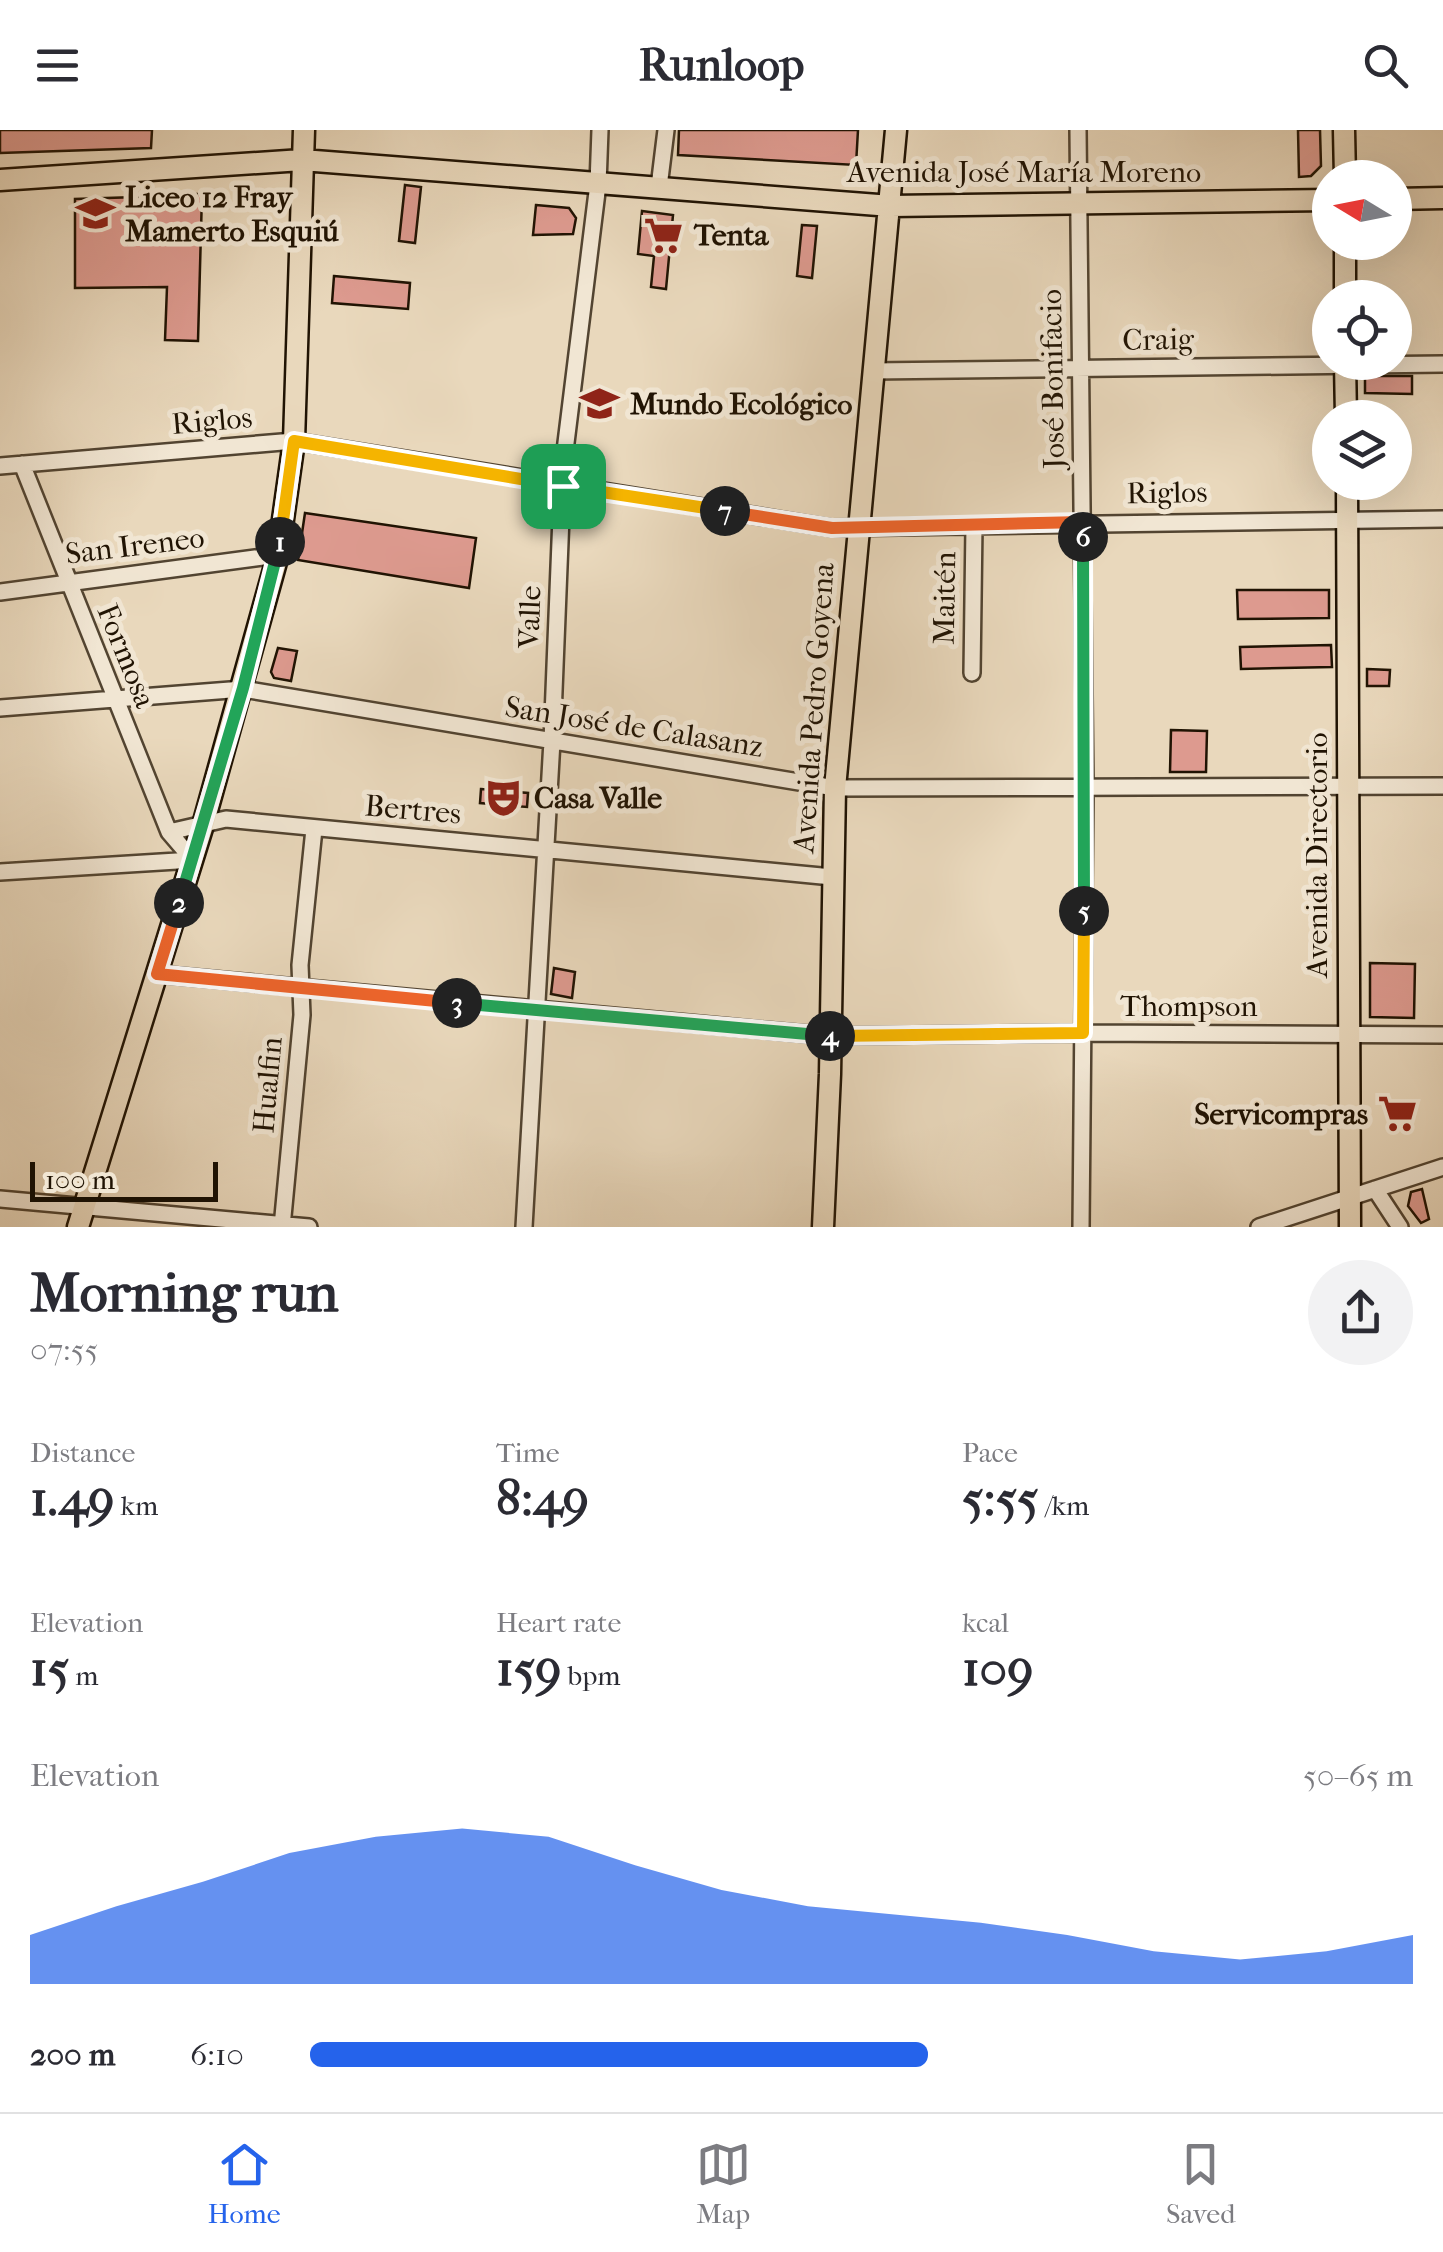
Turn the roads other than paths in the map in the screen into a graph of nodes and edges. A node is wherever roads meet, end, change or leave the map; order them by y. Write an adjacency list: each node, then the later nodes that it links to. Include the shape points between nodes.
1 (304, 130): 7 (main road)
2 (600, 130): 10 (street, Valle)
3 (666, 130): 11 (street)
4 (896, 130): 15 (main road, Avenida Pedro Goyena)
5 (1078, 130): 16 (street, José Bonifacio)
6 (1344, 130): 8 (main road)
7 (302, 160): 9 (main road, Avenida José María Moreno); 10 (main road, Avenida José María Moreno); 22 (main road)
8 (1345, 160)
9 (0, 180)
10 (598, 184): 11 (main road, Avenida José María Moreno); 25 (street, Valle)
11 (659, 188): 15 (main road, Avenida José María Moreno)
12 (1443, 198): 13 (main road)
13 (1412, 199)
14 (1312, 200): 16 (main road, Avenida José María Moreno)
15 (891, 206): 16 (main road, Avenida José María Moreno); 21 (main road, Avenida Pedro Goyena)
16 (1078, 206): 20 (street, José Bonifacio)
17 (1312, 364): 20 (street, Craig)
18 (1412, 364): 19 (street, Craig)
19 (1443, 364)
20 (1079, 368): 21 (street, Craig); 29 (street, José Bonifacio)
21 (874, 371): 31 (main road, Avenida Pedro Goyena)
22 (294, 441): 23 (street, Riglos); 25 (street, Riglos); 32 (main road)
23 (22, 464): 24 (street, Riglos); 33 (street, Formosa)
24 (0, 466)
25 (563, 486): 31 (street, Riglos, via 832,528); 39 (street, Valle)
26 (1347, 500): 27 (main road, Avenida Directorio)
27 (1348, 519): 28 (street, Riglos); 29 (street, Riglos); 40 (main road, Avenida Directorio)
28 (1443, 519)
29 (1083, 522): 30 (street, Riglos); 43 (street, José Bonifacio)
30 (974, 525): 31 (street, Riglos); 35 (street, Maitén)
31 (858, 526): 42 (main road, Avenida Pedro Goyena)
32 (278, 555): 33 (street, San Ireneo); 36 (main road)
33 (67, 582): 34 (street, San Ireneo); 37 (street, Formosa)
34 (0, 592)
35 (972, 673)
36 (243, 688): 37 (street, San José de Calasanz); 39 (street, San José de Calasanz); 44 (main road)
37 (113, 698): 38 (street, San José de Calasanz); 46 (street, Formosa)
38 (0, 708)
39 (552, 742): 42 (street, San José de Calasanz); 47 (street, Valle)
40 (1347, 786): 41 (street, San José de Calasanz); 43 (street, San José de Calasanz); 55 (main road, Avenida Directorio)
41 (1443, 786)
42 (835, 788): 43 (street, San José de Calasanz); 50 (main road, Avenida Pedro Goyena)
43 (1085, 788): 54 (street, José Bonifacio)
44 (204, 825): 45 (street, Bertres, via 226,819); 46 (street, Bertres); 48 (main road)
45 (314, 829): 47 (street, Bertres); 52 (street, Hualfin)
46 (169, 832): 48 (street, Formosa)
47 (545, 850): 50 (street, Bertres); 53 (street, Valle)
48 (192, 860): 49 (street); 51 (main road)
49 (0, 872)
50 (832, 877): 57 (main road, Avenida Pedro Goyena)
51 (157, 974): 52 (street, Thompson); 62 (main road)
52 (300, 988): 53 (street, Thompson); 63 (street, Hualfin)
53 (538, 1011): 57 (street, Thompson); 66 (street, Valle)
54 (1083, 1033): 55 (street, Thompson); 57 (street, Thompson); 68 (street, José Bonifacio)
55 (1347, 1034): 56 (street, Thompson); 60 (main road, Avenida Directorio)
56 (1443, 1035)
57 (830, 1044): 67 (main road, Avenida Pedro Goyena, via 823,1074)
58 (1443, 1166): 59 (street)
59 (1375, 1189): 60 (street); 70 (street)
60 (1349, 1197): 64 (street); 69 (main road, Avenida Directorio)
61 (0, 1199): 62 (street)
62 (80, 1217): 63 (street)
63 (282, 1226): 65 (street)
64 (1268, 1226)
65 (308, 1227)
66 (524, 1227)
67 (820, 1227)
68 (1081, 1227)
69 (1350, 1227)
70 (1400, 1227)

